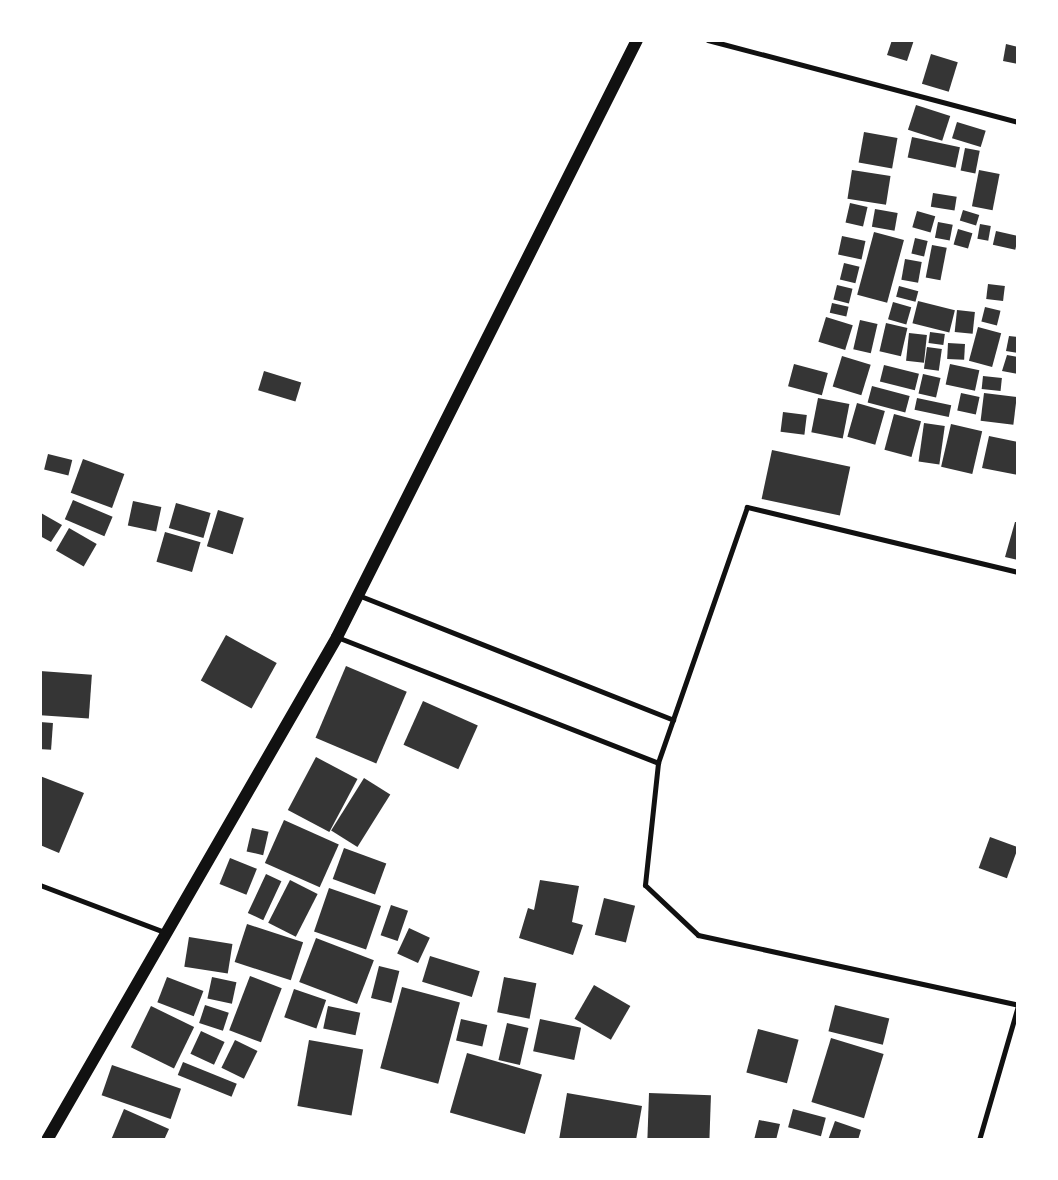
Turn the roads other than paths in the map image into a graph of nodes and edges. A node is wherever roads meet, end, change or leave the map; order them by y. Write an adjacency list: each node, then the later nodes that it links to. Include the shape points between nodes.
1 (637, 40): 3 (street)
2 (1018, 572): 5 (lane, via 747,507)
3 (358, 595): 4 (street); 5 (lane)
4 (337, 637): 6 (lane); 8 (street)
5 (673, 720): 6 (lane)
6 (658, 763): 9 (lane, via 645,885 698,935)
7 (40, 886): 8 (lane)
8 (167, 933): 10 (street)
9 (1018, 1005): 11 (lane)
10 (47, 1140)
11 (979, 1140)

